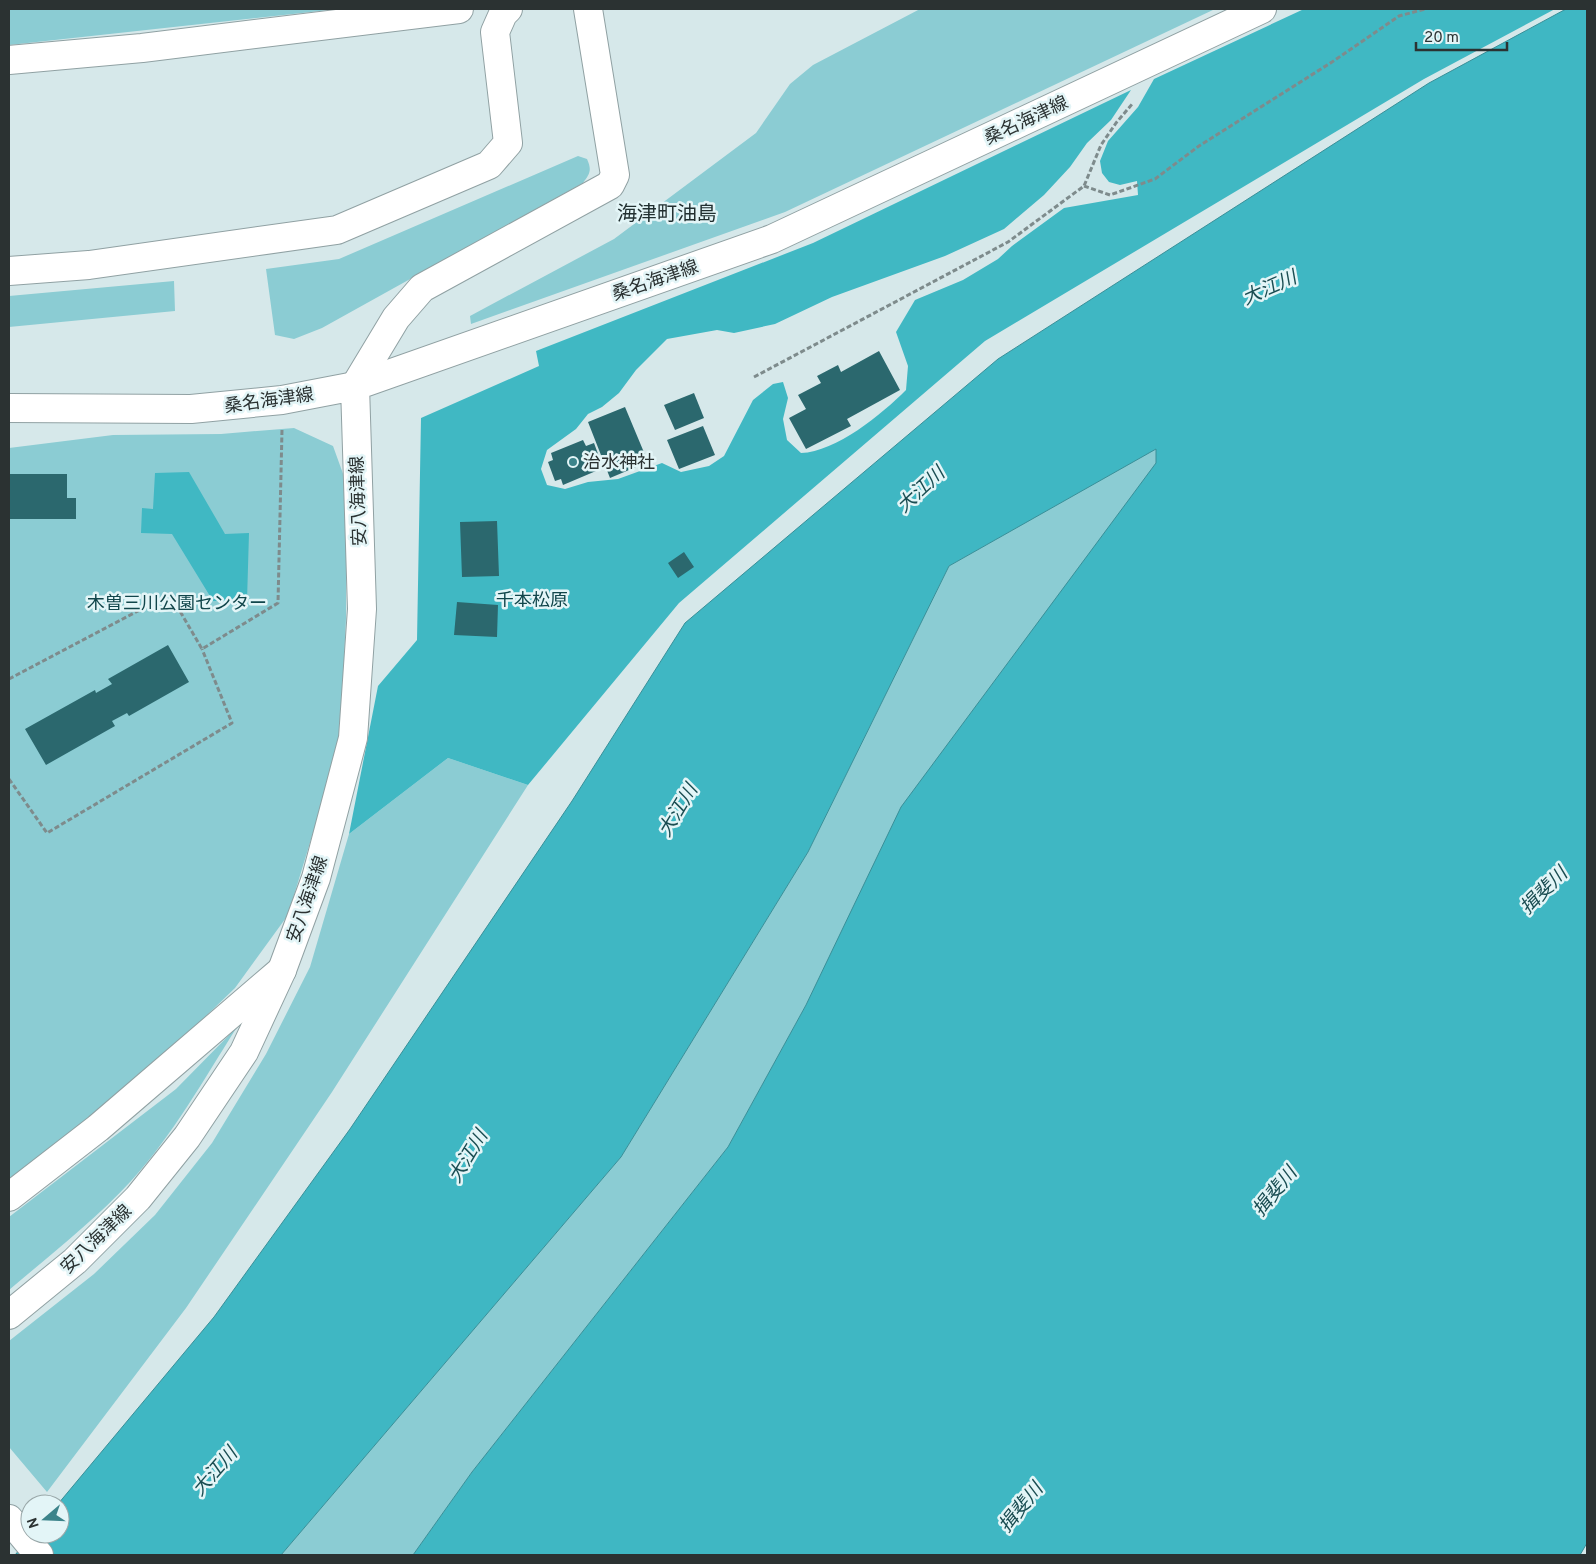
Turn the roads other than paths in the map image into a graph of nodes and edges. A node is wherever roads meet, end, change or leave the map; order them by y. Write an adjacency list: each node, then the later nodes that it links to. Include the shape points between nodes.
1 (459, 9): 5 (main road, via 142,48)
2 (508, 9): 6 (main road, via 495,32 508,143 489,165 337,230 89,265)
3 (588, 9): 7 (main road, via 615,175 610,185 422,288 396,318)
4 (1262, 9): 7 (main road, 桑名海津線, via 772,239)
5 (9, 60)
6 (9, 271)
7 (355, 386): 8 (main road, 桑名海津線, via 282,400 191,409); 9 (main road, 安八海津線, via 362,609 353,738 316,878)
8 (13, 410)
9 (282, 970): 10 (main road, via 98,1128); 11 (main road, 安八海津線, via 244,1052 187,1138 138,1198 89,1247)
10 (9, 1197)
11 (9, 1315)
12 (9, 1519): 13 (main road)
13 (40, 1555)

